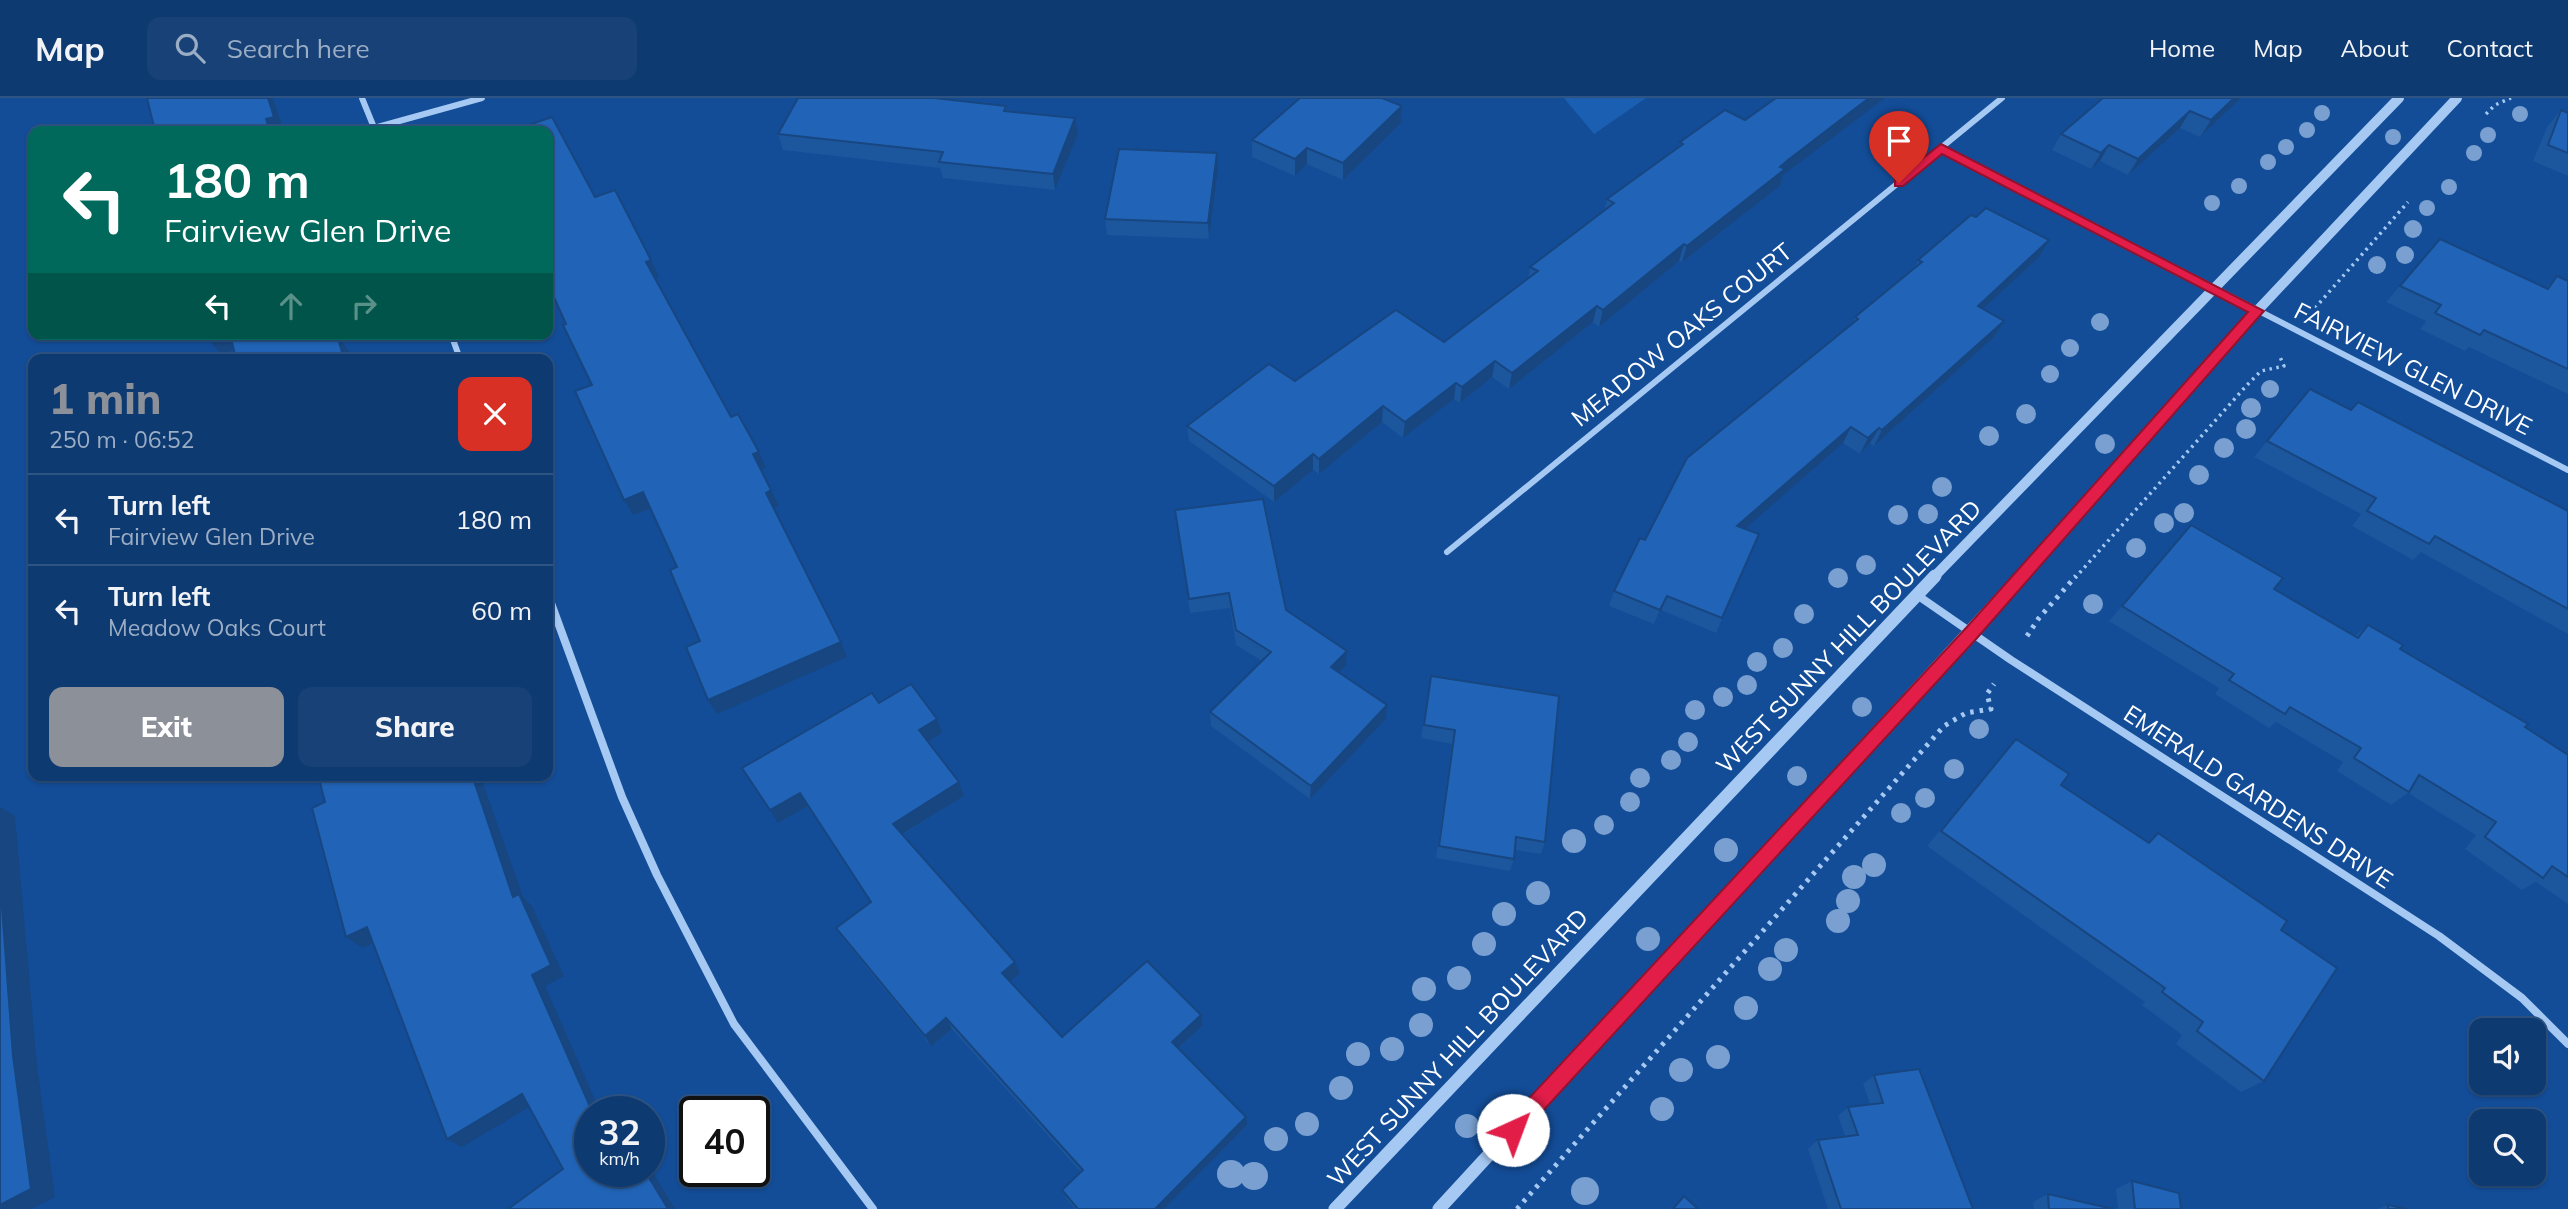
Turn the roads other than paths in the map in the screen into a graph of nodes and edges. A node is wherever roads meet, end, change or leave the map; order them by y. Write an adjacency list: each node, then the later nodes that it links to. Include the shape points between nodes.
1 (362, 98): 6 (street)
2 (482, 98): 7 (street)
3 (2002, 98): 8 (street, MEADOW OAKS COURT)
4 (2399, 98): 9 (street, WEST SUNNY HILL BOULEVARD)
5 (2458, 98): 10 (street)
6 (373, 126)
7 (388, 126)
8 (1941, 148): 9 (street, FAIRVIEW GLEN DRIVE); 12 (street, MEADOW OAKS COURT)
9 (2214, 290): 10 (street, FAIRVIEW GLEN DRIVE); 13 (street, WEST SUNNY HILL BOULEVARD)
10 (2257, 311): 11 (street, FAIRVIEW GLEN DRIVE); 15 (street)
11 (2568, 470)
12 (1447, 552)
13 (1917, 595): 15 (street, EMERALD GARDENS DRIVE); 18 (street, WEST SUNNY HILL BOULEVARD)
14 (553, 609): 17 (street, via 622,797 734,1024)
15 (1972, 633): 16 (street, EMERALD GARDENS DRIVE, via 2439,936 2522,998); 19 (street)
16 (2568, 1044)
17 (873, 1209)
18 (1335, 1209)
19 (1439, 1209)

